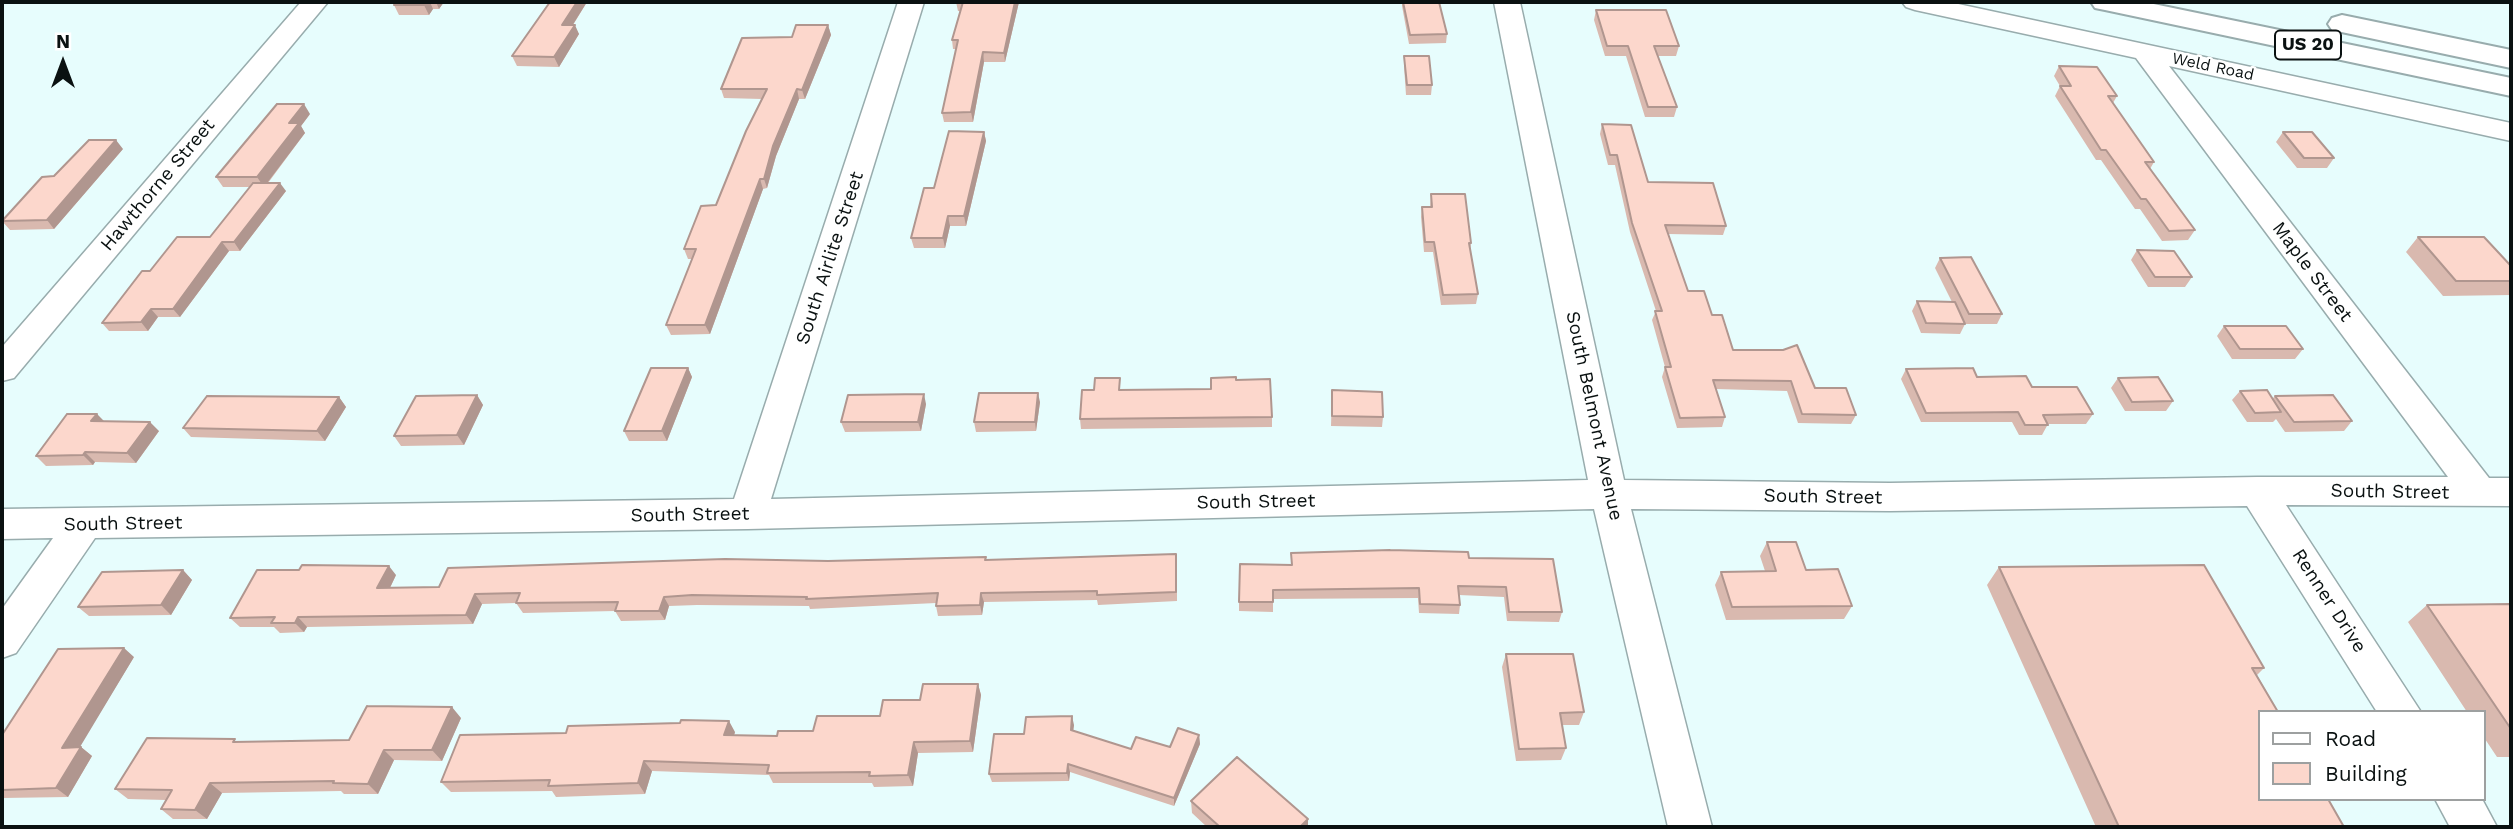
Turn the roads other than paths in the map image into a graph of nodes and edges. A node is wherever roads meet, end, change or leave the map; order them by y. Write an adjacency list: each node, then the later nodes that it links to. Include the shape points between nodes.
1 (314, 2): 11 (street, Hawthorne Street)
2 (911, 2): 15 (street, South Airlite Street)
3 (1507, 2): 14 (street, South Belmont Avenue)
4 (1915, 2): 7 (street, Weld Road)
5 (2105, 2): 9 (highway, US 20)
6 (2231, 2): 8 (highway, US 20)
7 (2145, 52): 10 (street, Weld Road); 13 (street, Maple Street)
8 (2511, 59)
9 (2511, 87)
10 (2511, 132)
11 (2, 369)
12 (2257, 491): 13 (street, South Street); 14 (street, South Street, via 1890,497); 19 (street, Renner Drive)
13 (2495, 493)
14 (1609, 494): 15 (street, South Street); 21 (street, South Belmont Avenue)
15 (748, 514): 17 (street, South Street)
16 (2, 524): 17 (street, South Street)
17 (83, 525): 18 (street)
18 (2, 641)
19 (2399, 710)
20 (2458, 801): 22 (street)
21 (1690, 827)
22 (2475, 827)

